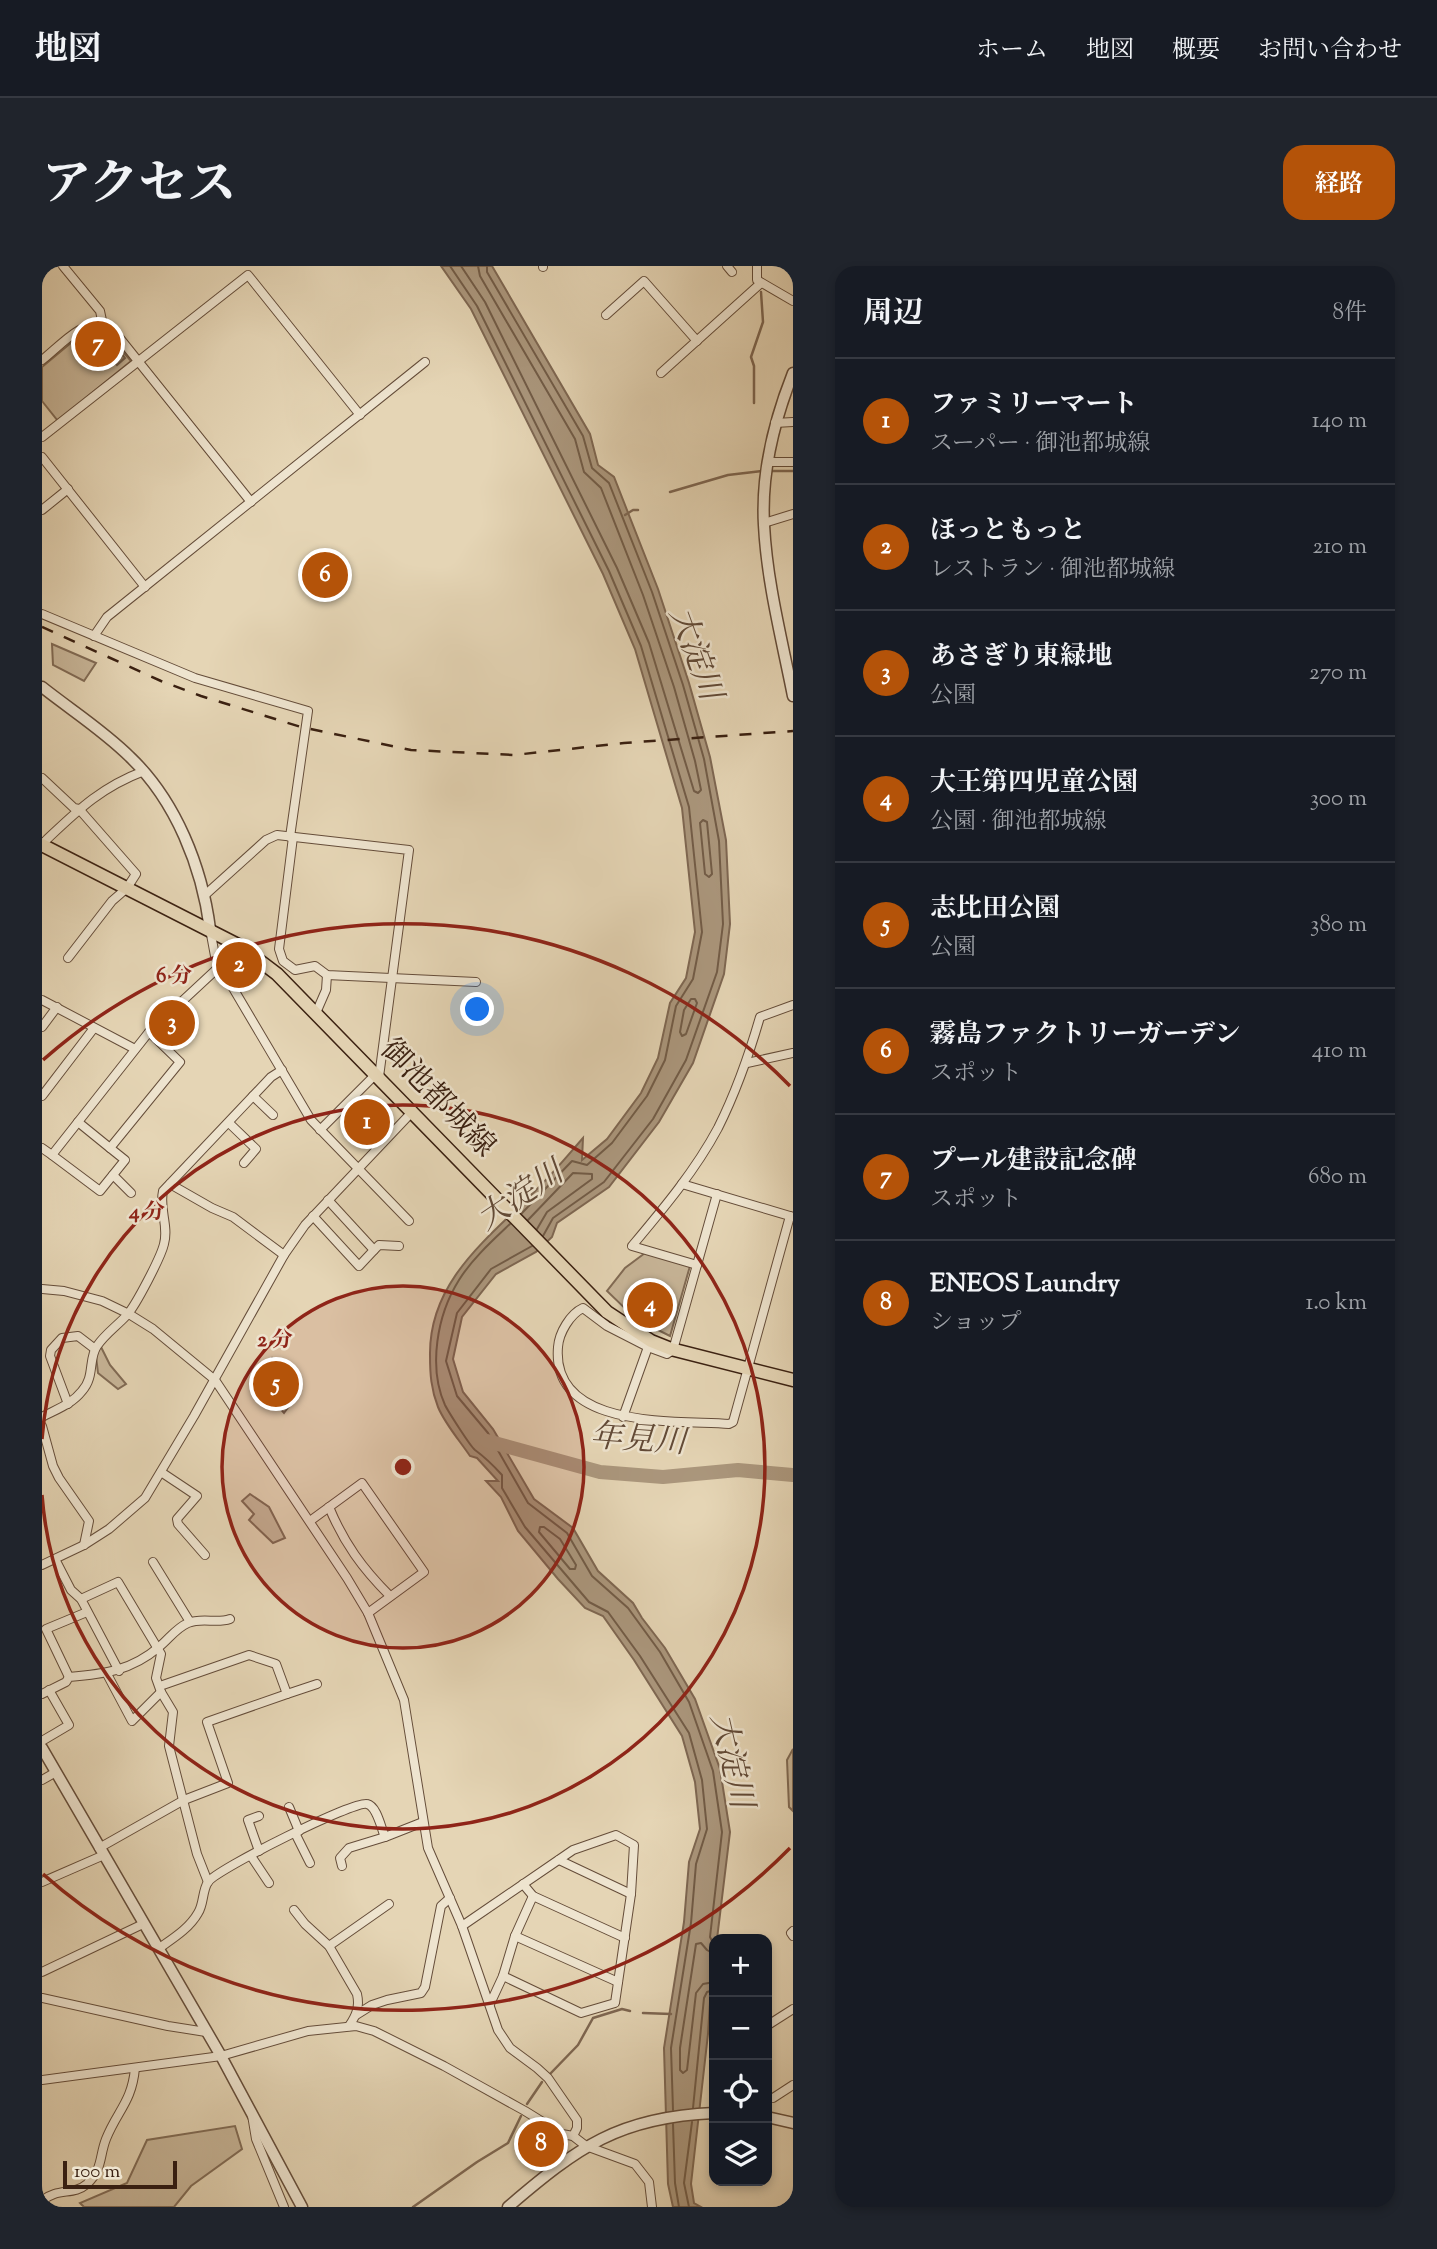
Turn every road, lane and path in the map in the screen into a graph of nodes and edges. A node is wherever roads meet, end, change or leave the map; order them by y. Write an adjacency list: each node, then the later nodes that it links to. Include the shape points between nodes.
1 (64, 266): 6 (street, via 100,311)
2 (757, 266): 3 (street)
3 (761, 283): 4 (street); 7 (street)
4 (793, 301)
5 (606, 315): 7 (street, via 644,281)
6 (103, 325): 8 (street, via 85,326); 9 (street)
7 (697, 341): 11 (street)
8 (42, 360)
9 (138, 360): 13 (street, via 248,275); 16 (street); 21 (street)
10 (425, 362): 13 (street)
11 (661, 373)
12 (793, 373): 15 (street)
13 (360, 415): 21 (street)
14 (793, 422): 15 (street)
15 (775, 423): 19 (street)
16 (42, 437)
17 (42, 457): 20 (street)
18 (793, 462): 19 (street)
19 (768, 464): 24 (street)
20 (68, 489): 22 (street); 25 (street)
21 (251, 502): 25 (street)
22 (42, 510)
23 (793, 514): 24 (street)
24 (764, 523): 29 (street)
25 (145, 587): 27 (street, via 107,617)
26 (42, 614): 27 (street)
27 (94, 636): 33 (street, via 195,678 308,711)
28 (42, 687): 30 (street)
29 (793, 696)
30 (144, 771): 32 (street, via 117,781); 36 (street, via 173,812)
31 (42, 778): 32 (street)
32 (79, 810): 34 (street); 35 (street, via 136,874)
33 (292, 837): 36 (street, via 277,835 266,840); 40 (street, via 280,956 295,970 315,966); 41 (street, via 410,850)
34 (42, 844): 35 (main road, 御池都城線)
35 (127, 888): 37 (main road, 御池都城線); 38 (street)
36 (205, 895): 37 (street)
37 (210, 929): 39 (street); 46 (main road, 御池都城線, via 255,955)
38 (68, 958)
39 (220, 966): 49 (street); 53 (street)
40 (327, 975): 41 (street); 46 (street)
41 (393, 977): 42 (street); 54 (street)
42 (475, 982)
43 (42, 1000): 45 (street)
44 (793, 1005): 52 (street, via 760,1017)
45 (57, 1007): 47 (street); 48 (street)
46 (316, 1013): 54 (main road, 御池都城線)
47 (42, 1027)
48 (94, 1028): 50 (street); 55 (street)
49 (149, 1032): 50 (street); 63 (street, via 180,1062)
50 (135, 1049): 59 (street)
51 (793, 1053): 52 (street)
52 (747, 1063): 69 (street, via 717,1129)
53 (282, 1070): 56 (street); 61 (street)
54 (377, 1075): 57 (main road, 御池都城線); 61 (street)
55 (42, 1096)
56 (253, 1096): 58 (street); 60 (street)
57 (412, 1111): 66 (street); 84 (main road, 御池都城線, via 607,1312)
58 (272, 1115)
59 (78, 1122): 63 (street); 64 (street)
60 (229, 1123): 65 (street, via 256,1149); 68 (street)
61 (320, 1130): 66 (street)
62 (42, 1148): 64 (street)
63 (110, 1148): 67 (street, via 125,1160)
64 (52, 1155): 67 (street, via 100,1191)
65 (244, 1163)
66 (359, 1169): 72 (street); 75 (street)
67 (113, 1175): 70 (street)
68 (170, 1184): 78 (street, via 233,1216); 81 (street, via 161,1200 164,1243)
69 (682, 1184): 71 (street); 79 (street, via 632,1246)
70 (131, 1193)
71 (717, 1194): 74 (street); 79 (street)
72 (328, 1200): 73 (street); 77 (street)
73 (313, 1216): 77 (street, via 359,1266); 78 (street)
74 (791, 1216): 85 (street)
75 (409, 1221)
76 (399, 1246): 77 (street, via 380,1245)
77 (374, 1250)
78 (284, 1255): 86 (street)
79 (697, 1265): 84 (street)
80 (42, 1289): 81 (street, via 102,1301)
81 (129, 1314): 83 (street); 86 (street)
82 (648, 1347): 84 (street, via 667,1354); 90 (street); 90 (street, via 583,1308 562,1330 558,1347 564,1380 588,1405)
83 (95, 1349): 88 (street, via 91,1376); 88 (street, via 78,1336 62,1338 51,1350)
84 (673, 1350): 85 (main road, 御池都城線)
85 (750, 1369): 87 (main road, 御池都城線); 90 (street, via 729,1424)
86 (215, 1380): 92 (street); 94 (street)
87 (793, 1380)
88 (68, 1404): 89 (street)
89 (42, 1417)
90 (623, 1417)
91 (42, 1426): 95 (street, via 53,1466 89,1521)
92 (161, 1472): 95 (street, via 135,1509); 96 (street, via 197,1496 177,1519)
93 (329, 1507): 94 (street); 100 (street, via 342,1538); 100 (street, via 362,1483 424,1572)
94 (310, 1521): 103 (street)
95 (84, 1545): 97 (street)
96 (205, 1555)
97 (55, 1559): 99 (street); 101 (street)
98 (153, 1562): 105 (street)
99 (42, 1565)
100 (390, 1596): 103 (street)
101 (81, 1600): 102 (street); 106 (street, via 118,1582)
102 (88, 1612): 107 (street); 109 (street, via 46,1629)
103 (368, 1613): 121 (street, via 404,1700)
104 (230, 1619): 105 (street)
105 (190, 1622): 106 (street)
106 (158, 1648): 107 (street); 111 (street)
107 (119, 1671): 108 (street)
108 (107, 1674): 109 (street); 111 (street, via 132,1721)
109 (69, 1677): 112 (street)
110 (317, 1684): 113 (street)
111 (160, 1689): 113 (street, via 249,1655 276,1664); 118 (street, via 173,1712 169,1746)
112 (45, 1692): 114 (street, via 69,1725)
113 (287, 1694): 118 (street, via 207,1722 228,1783)
114 (42, 1741)
115 (42, 1748): 116 (street)
116 (56, 1772): 117 (street); 124 (street)
117 (42, 1780)
118 (184, 1800): 124 (street); 130 (street)
119 (289, 1807): 122 (street)
120 (259, 1816): 125 (street, via 248,1820)
121 (423, 1822): 123 (street); 135 (street)
122 (297, 1832): 123 (street, via 367,1804); 125 (street); 127 (street)
123 (385, 1837): 128 (street, via 349,1848 340,1858)
124 (101, 1852): 129 (street); 138 (street)
125 (255, 1853): 130 (street); 131 (street)
126 (559, 1860): 132 (street); 133 (street); 133 (street, via 573,1850 616,1835 634,1845)
127 (310, 1863)
128 (342, 1866)
129 (43, 1879)
130 (208, 1882): 143 (street, via 199,1913)
131 (269, 1883)
132 (523, 1884): 134 (street); 139 (street)
133 (631, 1894): 141 (street)
134 (533, 1896): 140 (street); 141 (street)
135 (450, 1898): 139 (street); 150 (street, via 441,1906 421,1993 380,2003)
136 (389, 1904): 142 (street)
137 (294, 1910): 142 (street)
138 (143, 1924): 143 (street); 144 (street)
139 (462, 1926): 148 (street)
140 (515, 1936): 145 (street); 146 (street)
141 (625, 1938): 146 (street)
142 (329, 1946): 150 (street, via 357,1994)
143 (158, 1949): 153 (street)
144 (42, 1972)
145 (503, 1976): 146 (street, via 581,2013 615,2003); 148 (street)
146 (618, 1982)
147 (42, 1997): 153 (street)
148 (490, 2004): 163 (street, via 503,2040 548,2078 577,2120)
149 (793, 2009): 151 (street)
150 (356, 2015): 152 (street)
151 (772, 2022)
152 (349, 2026): 154 (street, via 308,2031); 163 (street, via 374,2031)
153 (206, 2032): 154 (street)
154 (221, 2056): 155 (street); 159 (street)
155 (135, 2068): 156 (street); 165 (street, via 129,2099 105,2141 95,2174 85,2186 54,2192)
156 (42, 2080)
157 (793, 2085): 158 (street)
158 (773, 2098)
159 (252, 2112): 166 (street, via 256,2140); 167 (street)
160 (709, 2113): 164 (street, via 645,2121)
161 (772, 2118): 162 (street)
162 (793, 2123)
163 (573, 2136): 164 (street)
164 (586, 2146): 168 (street); 169 (street, via 635,2164 649,2182)
165 (42, 2201)
166 (284, 2207)
167 (302, 2207)
168 (508, 2207)
169 (652, 2207)

